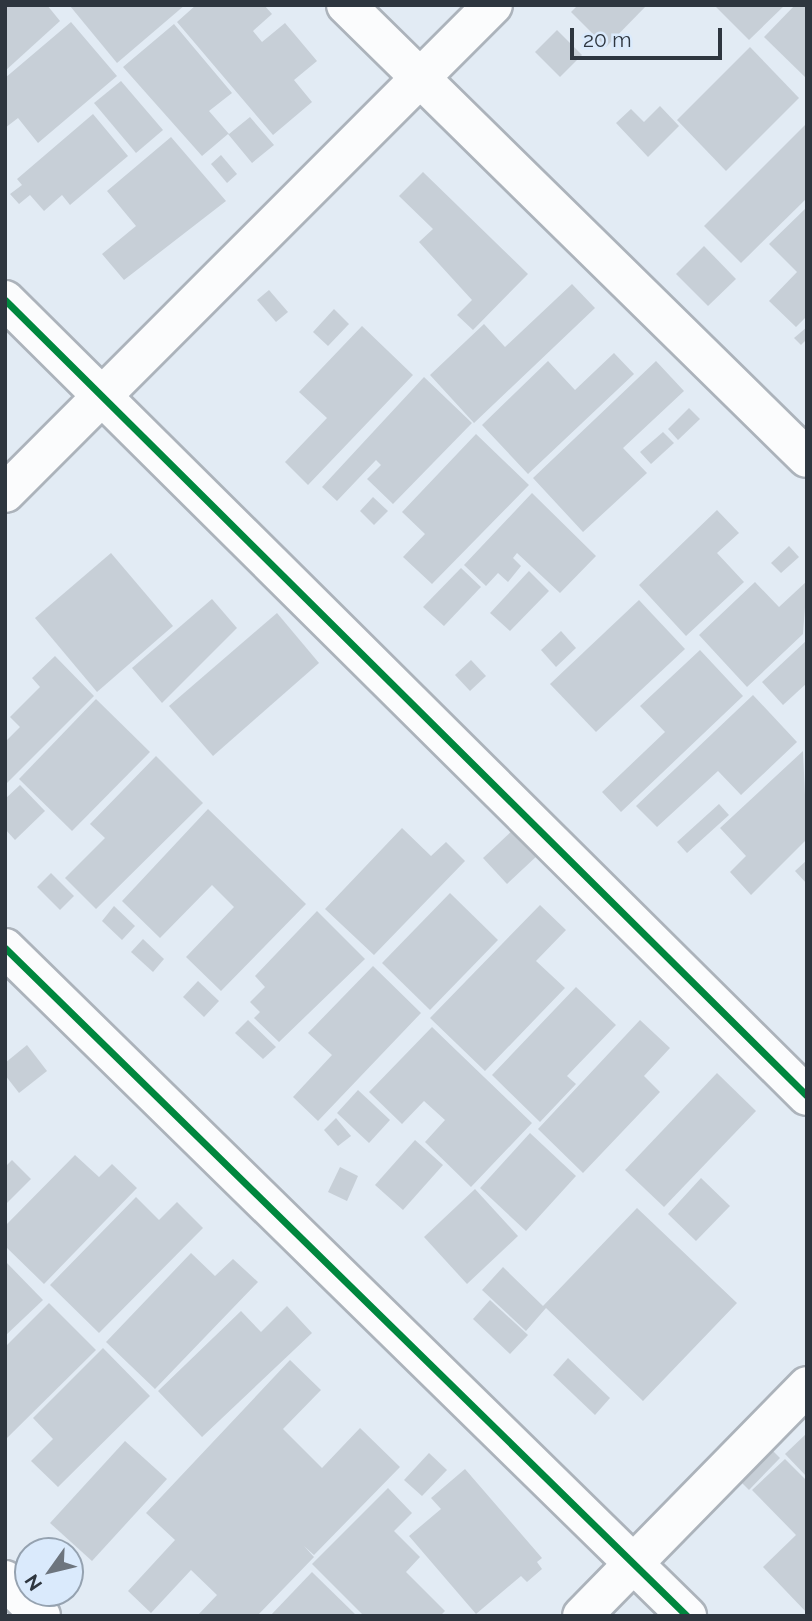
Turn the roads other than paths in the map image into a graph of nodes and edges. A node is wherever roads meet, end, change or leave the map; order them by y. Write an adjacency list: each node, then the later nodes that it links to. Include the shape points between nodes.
1 (346, 5): 3 (street)
2 (493, 5): 3 (street)
3 (418, 79): 5 (street); 6 (street)
4 (5, 300): 5 (street)
5 (100, 396): 7 (street); 9 (street)
6 (807, 458)
7 (5, 493)
8 (5, 948): 11 (street)
9 (807, 1096)
10 (807, 1386): 11 (street)
11 (634, 1563): 14 (street); 15 (street)
12 (5, 1580): 13 (street)
13 (41, 1616)
14 (582, 1616)
15 (687, 1616)

